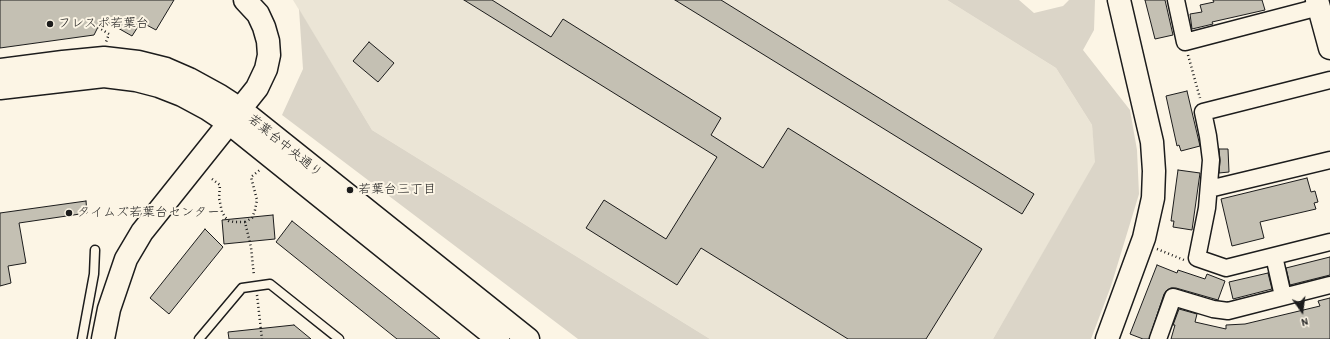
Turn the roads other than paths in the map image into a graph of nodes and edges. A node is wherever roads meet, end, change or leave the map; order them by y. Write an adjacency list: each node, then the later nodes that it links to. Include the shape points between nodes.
1 (245, 0): 10 (street, via 258,14 268,41 269,55 266,69)
2 (262, 0): 10 (street, via 277,24 281,56 278,74 267,95)
3 (1119, 0): 25 (street, via 1152,142 1154,171 1153,198 1144,238)
4 (1176, 0): 5 (street, via 1185,42)
5 (1320, 2): 6 (street)
6 (1330, 48)
7 (0, 70): 10 (street, 若葉台中央通り, via 104,58 138,62 166,69 220,96)
8 (1330, 80): 12 (street, via 1203,112 1211,160)
9 (0, 88): 10 (street, 若葉台中央通り, via 104,76 136,80 159,86 208,109)
10 (239, 120): 19 (street, via 142,232 126,259 109,310); 20 (street, via 141,256 126,289); 23 (street, 若葉台中央通り); 24 (street, 若葉台中央通り)
11 (1330, 160): 12 (street)
12 (1209, 190): 15 (street, via 1197,258 1226,268)
13 (1330, 242): 15 (street)
14 (95, 250): 18 (lane, via 94,274)
15 (1274, 256): 17 (street)
16 (1330, 285): 17 (street)
17 (1283, 296): 26 (street, via 1228,311 1213,310 1173,297)
18 (82, 339)
19 (103, 339)
20 (114, 339)
21 (199, 339): 22 (lane, via 242,288 270,284)
22 (339, 339)
23 (498, 339)
24 (528, 339)
25 (1107, 339)
26 (1158, 339)

